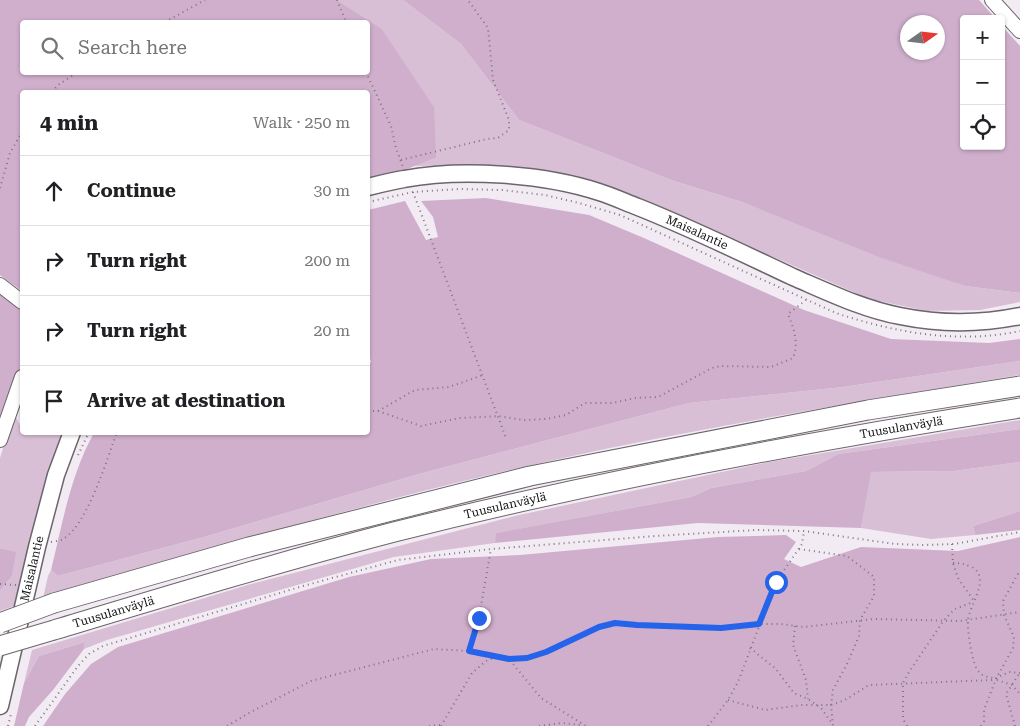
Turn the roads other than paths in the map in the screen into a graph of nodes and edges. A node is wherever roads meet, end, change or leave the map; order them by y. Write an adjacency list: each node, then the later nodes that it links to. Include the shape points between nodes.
1 (992, 0): 2 (street)
2 (1020, 31)
3 (370, 187): 6 (main road, Maisalantie, via 410,186 472,174 567,184 599,192 667,219 866,307 899,316 956,322)
4 (0, 285): 5 (street)
5 (20, 300)
6 (1020, 316)
7 (20, 383): 11 (street)
8 (1020, 386): 12 (highway, Tuusulanväylä, bridge, via 868,410 530,476 248,547 54,603)
9 (1020, 408): 13 (highway, Tuusulanväylä, bridge, via 703,462 544,497 254,569)
10 (71, 435): 14 (main road, Maisalantie, via 56,475 37,547)
11 (0, 440)
12 (0, 623)
13 (0, 646)
14 (0, 706)

